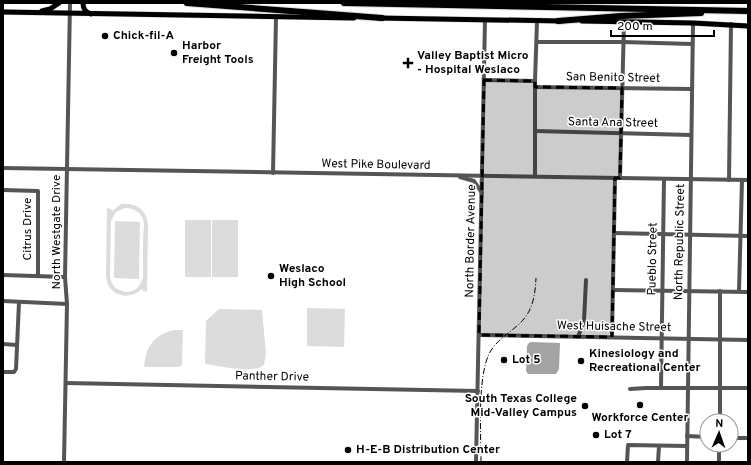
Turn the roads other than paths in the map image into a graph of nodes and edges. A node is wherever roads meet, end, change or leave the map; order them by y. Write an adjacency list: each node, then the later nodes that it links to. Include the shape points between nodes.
1 (59, 3): 9 (main road)
2 (70, 3): 10 (street, North Westgate Drive)
3 (83, 3): 11 (main road, via 85,11)
4 (186, 3): 13 (highway)
5 (344, 3): 6 (highway)
6 (733, 10): 7 (highway); 16 (highway)
7 (748, 11)
8 (3, 12): 9 (main road)
9 (36, 13): 10 (main road)
10 (70, 14): 11 (main road); 33 (street, North Westgate Drive)
11 (93, 14): 12 (main road)
12 (276, 18): 13 (main road); 34 (street)
13 (382, 18): 14 (main road)
14 (485, 20): 15 (main road); 24 (street, North Border Avenue)
15 (537, 21): 16 (main road); 21 (street)
16 (558, 21): 17 (main road)
17 (624, 22): 18 (main road); 22 (street)
18 (693, 23): 19 (main road); 23 (street, North Republic Street)
19 (731, 24): 20 (main road); 42 (street)
20 (748, 26)
21 (537, 42): 22 (street); 25 (street)
22 (623, 42): 23 (street); 27 (street)
23 (692, 44): 28 (street, North Republic Street)
24 (484, 80): 25 (street); 35 (street, North Border Avenue)
25 (535, 81): 26 (street)
26 (535, 87): 27 (street, San Benito Street); 29 (street)
27 (622, 88): 28 (street, San Benito Street); 30 (street)
28 (691, 89): 31 (street, North Republic Street)
29 (535, 131): 30 (street, Santa Ana Street); 37 (street)
30 (621, 133): 31 (street, Santa Ana Street); 39 (street)
31 (691, 135): 41 (street, North Republic Street)
32 (3, 168): 33 (street, West Pike Boulevard)
33 (67, 169): 34 (street, West Pike Boulevard); 54 (street, North Westgate Drive)
34 (273, 173): 36 (street, West Pike Boulevard)
35 (482, 175): 36 (street, West Pike Boulevard); 37 (street, West Pike Boulevard); 46 (street, North Border Avenue)
36 (454, 176): 46 (street, via 474,181)
37 (535, 176): 38 (street, West Pike Boulevard)
38 (615, 178): 39 (street, West Pike Boulevard); 47 (street)
39 (620, 178): 40 (street, West Pike Boulevard)
40 (664, 179): 41 (street, West Pike Boulevard); 48 (street, Pueblo Street)
41 (690, 179): 42 (street, West Pike Boulevard); 49 (street, North Republic Street)
42 (729, 180): 43 (street, West Pike Boulevard)
43 (742, 180): 44 (street, West Pike Boulevard); 50 (street)
44 (748, 180)
45 (3, 190): 53 (street, Citrus Drive, via 38,191)
46 (482, 194): 65 (street, North Border Avenue)
47 (614, 233): 48 (street); 56 (street)
48 (664, 235): 49 (street); 57 (street, Pueblo Street)
49 (690, 235): 50 (street); 58 (street, North Republic Street)
50 (740, 236): 51 (street); 60 (street)
51 (748, 236)
52 (3, 275): 53 (street)
53 (38, 276): 54 (street)
54 (65, 278): 64 (street, North Westgate Drive)
55 (586, 280): 66 (street, via 584,321)
56 (613, 290): 57 (street); 67 (street)
57 (662, 290): 58 (street); 68 (street, Pueblo Street)
58 (689, 291): 59 (street); 69 (street, North Republic Street)
59 (720, 291): 60 (street); 70 (street)
60 (739, 291): 61 (street)
61 (748, 292)
62 (3, 301): 63 (street)
63 (19, 302): 64 (street); 73 (street)
64 (67, 304): 75 (street, North Westgate Drive)
65 (479, 335): 66 (street, West Huisache Street); 81 (street, North Border Avenue)
66 (578, 336): 67 (street, West Huisache Street)
67 (612, 337): 68 (street, West Huisache Street)
68 (661, 338): 69 (street, West Huisache Street); 76 (street, Pueblo Street)
69 (688, 339): 70 (street, West Huisache Street); 77 (street, North Republic Street)
70 (720, 340): 71 (street, West Huisache Street); 78 (street)
71 (748, 340)
72 (3, 344): 73 (street)
73 (17, 344): 74 (street, via 16,368 14,372)
74 (3, 372)
75 (66, 383): 81 (street, Panther Drive); 87 (street, North Westgate Drive)
76 (661, 387): 77 (street); 80 (street)
77 (687, 387): 78 (street); 83 (street, North Republic Street)
78 (720, 388): 79 (street); 82 (street)
79 (748, 388)
80 (630, 389)
81 (478, 391): 88 (street, North Border Avenue)
82 (720, 413)
83 (687, 436): 84 (street); 86 (street, North Republic Street)
84 (699, 437)
85 (659, 446): 86 (street); 89 (street, via 628,445); 90 (street)
86 (687, 446): 91 (street, North Republic Street)
87 (64, 462)
88 (476, 462)
89 (627, 462)
90 (658, 462)
91 (687, 462)

